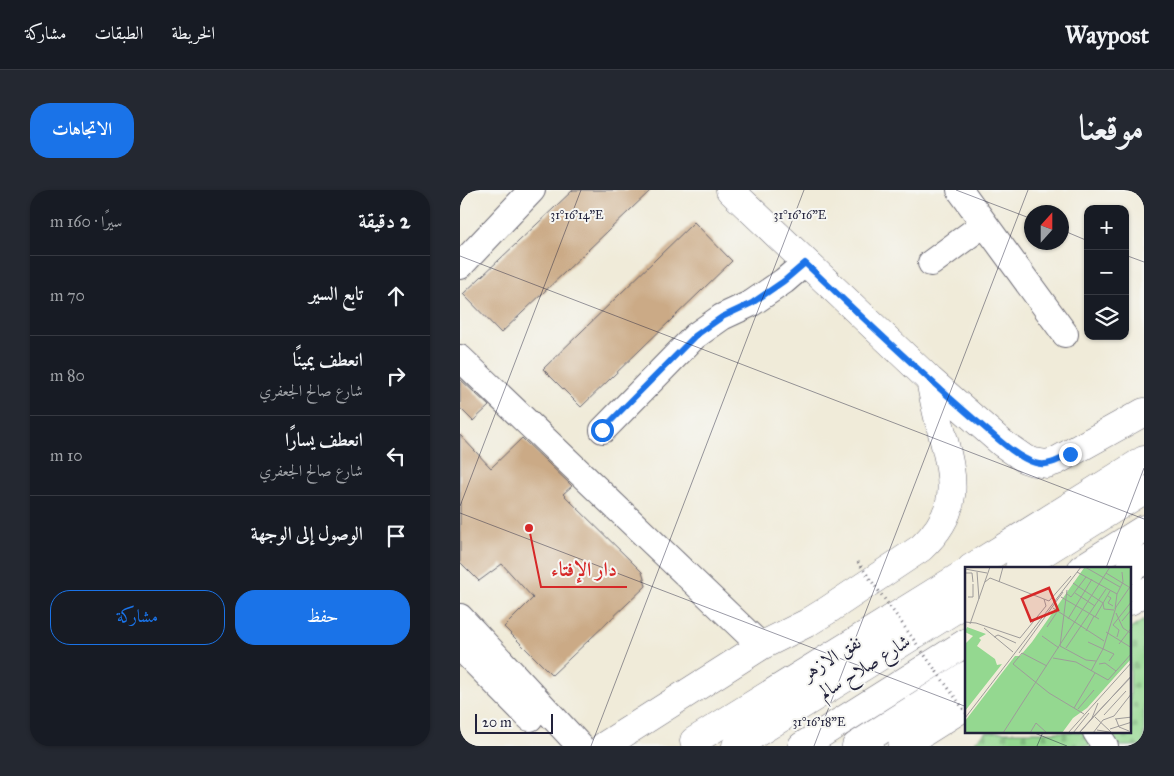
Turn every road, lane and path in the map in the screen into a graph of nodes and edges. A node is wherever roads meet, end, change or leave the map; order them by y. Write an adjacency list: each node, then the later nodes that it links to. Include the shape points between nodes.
1 (532, 190): 7 (street)
2 (730, 190): 5 (main road)
3 (960, 190): 4 (street)
4 (984, 224): 6 (street); 8 (street)
5 (805, 263): 10 (main road); 12 (street, via 752,303 722,317 695,336)
6 (931, 263)
7 (460, 266)
8 (1064, 334)
9 (460, 358): 28 (street)
10 (930, 380): 11 (main road, via 1002,442 1025,459 1041,464 1070,454); 28 (main road, via 947,448 952,485 947,515 940,528 921,548 806,623)
11 (1144, 412)
12 (602, 430)
13 (1144, 460): 18 (main road)
14 (1144, 490): 19 (main road)
15 (1144, 529): 20 (main road)
16 (1144, 560): 21 (main road)
17 (858, 562): 33 (path, bridge)
18 (973, 567)
19 (1021, 567)
20 (1084, 567)
21 (1132, 568)
22 (965, 573): 35 (main road, نفق الازهر)
23 (1144, 592): 24 (main road)
24 (1132, 600)
25 (965, 603): 39 (main road, شارع صلاح سالم)
26 (460, 617): 31 (street)
27 (965, 643): 40 (main road, شارع صلاح سالم)
28 (761, 646): 38 (main road)
29 (463, 656): 31 (street)
30 (965, 675): 41 (main road)
31 (512, 687): 36 (street); 37 (street)
32 (965, 706): 42 (main road)
33 (965, 713)
34 (1097, 734): 43 (street)
35 (694, 741)
36 (558, 746)
37 (580, 746)
38 (604, 746)
39 (736, 746)
40 (802, 746)
41 (856, 746)
42 (902, 746)
43 (1105, 746)

